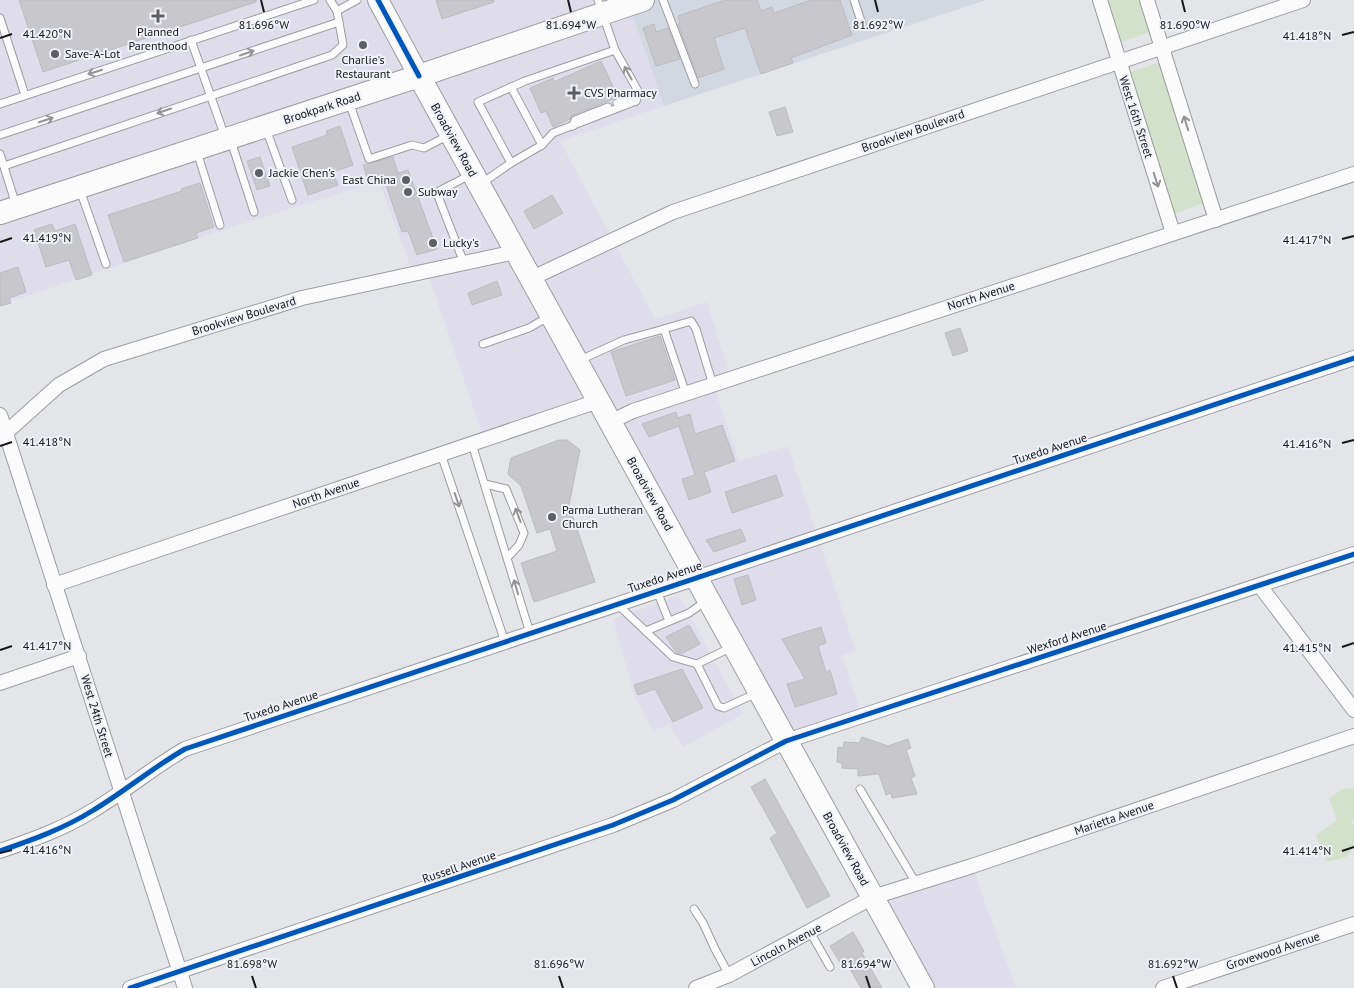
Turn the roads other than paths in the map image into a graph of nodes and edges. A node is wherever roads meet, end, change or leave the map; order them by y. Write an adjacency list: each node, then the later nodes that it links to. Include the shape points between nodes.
1 (314, 0): 16 (lane)
2 (330, 0): 12 (lane)
3 (357, 0): 12 (lane)
4 (378, 0): 21 (main road, Broadview Road)
5 (643, 0): 11 (main road, Brookpark Road)
6 (664, 0): 22 (lane)
7 (854, 0): 15 (lane)
8 (1100, 0): 19 (street, West 16th Street)
9 (1147, 0): 17 (street)
10 (1303, 0): 17 (street, Brookview Boulevard)
11 (600, 7): 18 (lane); 21 (main road, Brookpark Road)
12 (337, 11): 14 (lane)
13 (0, 18): 24 (lane)
14 (339, 22): 20 (lane, one-way to 14); 25 (lane, via 343,45 332,55)
15 (862, 24)
16 (191, 40): 20 (lane); 24 (lane, one-way to 24)
17 (1163, 47): 19 (street, Brookview Boulevard); 47 (street, one-way to 17)
18 (615, 50): 23 (lane); 27 (lane, one-way to 18, via 638,91)
19 (1118, 61): 49 (street, West 16th Street, one-way to 49); 53 (street, Brookview Boulevard, via 673,212)
20 (201, 68): 25 (lane); 34 (lane, one-way to 20)
21 (419, 76): 26 (main road, Brookpark Road); 33 (main road, Broadview Road)
22 (695, 84)
23 (511, 87): 36 (lane); 39 (lane, via 478,102)
24 (25, 95): 29 (lane)
25 (211, 96): 35 (lane); 40 (lane, one-way to 40)
26 (348, 99): 31 (main road, Brookpark Road); 33 (lane, via 369,159 412,145 424,148)
27 (636, 101): 28 (lane, via 630,98); 32 (lane)
28 (617, 103)
29 (0, 104)
30 (608, 107): 32 (lane, via 575,120)
31 (266, 126): 35 (main road, Brookpark Road); 44 (lane)
32 (573, 126): 36 (lane, via 553,133)
33 (450, 134): 42 (main road, Broadview Road)
34 (0, 135)
35 (228, 138): 37 (main road, Brookpark Road); 46 (lane)
36 (542, 145): 39 (lane)
37 (196, 149): 43 (main road, Brookpark Road); 48 (lane)
38 (0, 154): 40 (lane)
39 (510, 164): 42 (lane)
40 (4, 166): 45 (lane)
41 (1354, 174): 47 (street, North Avenue)
42 (475, 180): 50 (main road, Broadview Road); 51 (lane, via 439,191 438,196)
43 (79, 187): 45 (main road, Brookpark Road); 52 (lane)
44 (292, 200)
45 (8, 210)
46 (254, 212)
47 (1216, 220): 49 (street, North Avenue)
48 (220, 225)
49 (1173, 233): 59 (street, North Avenue)
50 (515, 252): 51 (street, Brookview Boulevard); 53 (main road, Broadview Road)
51 (464, 263): 64 (street, Brookview Boulevard, via 302,298 104,359 59,385)
52 (106, 264)
53 (530, 279): 54 (main road, Broadview Road)
54 (550, 316): 56 (lane, via 529,328); 58 (main road, Broadview Road)
55 (664, 328): 58 (lane, via 624,340); 59 (lane, via 690,321 696,328); 60 (lane)
56 (483, 344)
57 (1354, 358): 70 (street, Tuxedo Avenue)
58 (576, 362): 61 (main road, Broadview Road)
59 (713, 385): 60 (street, North Avenue)
60 (686, 394): 63 (street, North Avenue)
61 (598, 401): 63 (main road, Broadview Road); 65 (street, North Avenue)
62 (0, 415): 64 (street, West 24th Street)
63 (610, 422): 70 (main road, Broadview Road)
64 (3, 436): 71 (street, West 24th Street)
65 (472, 444): 66 (street, North Avenue); 67 (lane)
66 (441, 454): 71 (street, North Avenue); 79 (lane, one-way to 79)
67 (485, 484): 69 (lane); 69 (lane, one-way to 67, via 524,533 506,489)
68 (1354, 554): 72 (street, Wexford Avenue)
69 (508, 557): 78 (lane, one-way to 69)
70 (697, 578): 73 (street, Tuxedo Avenue); 74 (main road, Broadview Road)
71 (54, 585): 81 (street, West 24th Street)
72 (1260, 586): 85 (street); 87 (street, Wexford Avenue)
73 (657, 591): 75 (street, Tuxedo Avenue); 76 (lane)
74 (709, 600): 76 (lane); 80 (main road, Broadview Road)
75 (617, 604): 77 (lane); 78 (street, Tuxedo Avenue)
76 (669, 621): 77 (lane)
77 (646, 630): 82 (lane, via 673,657)
78 (530, 633): 79 (street, Tuxedo Avenue)
79 (505, 642): 89 (street, Tuxedo Avenue, via 184,749)
80 (734, 646): 82 (lane); 84 (main road, Broadview Road)
81 (79, 656): 83 (street); 89 (street, West 24th Street)
82 (697, 664): 84 (lane, via 718,706 731,706)
83 (0, 682)
84 (759, 692): 87 (main road, Broadview Road)
85 (1354, 710)
86 (1354, 736): 91 (street, Marietta Avenue)
87 (786, 741): 92 (main road, Broadview Road); 97 (street, Russell Avenue, via 673,800 612,825)
88 (860, 789): 91 (lane)
89 (121, 792): 90 (street, Tuxedo Avenue, via 91,812 43,836); 97 (street, West 24th Street)
90 (0, 851)
91 (916, 884): 92 (street, Marietta Avenue)
92 (873, 897): 95 (street, Lincoln Avenue); 102 (main road, Broadview Road)
93 (694, 909): 98 (lane, via 704,922)
94 (1354, 924): 103 (street, Grovewood Avenue)
95 (810, 932): 96 (lane); 98 (street, Lincoln Avenue)
96 (830, 968)
97 (180, 971): 99 (street, Russell Avenue); 100 (street, West 24th Street)
98 (729, 975): 101 (street, Lincoln Avenue)
99 (130, 988)
100 (186, 988)
101 (696, 988)
102 (923, 988)
103 (1163, 988)

